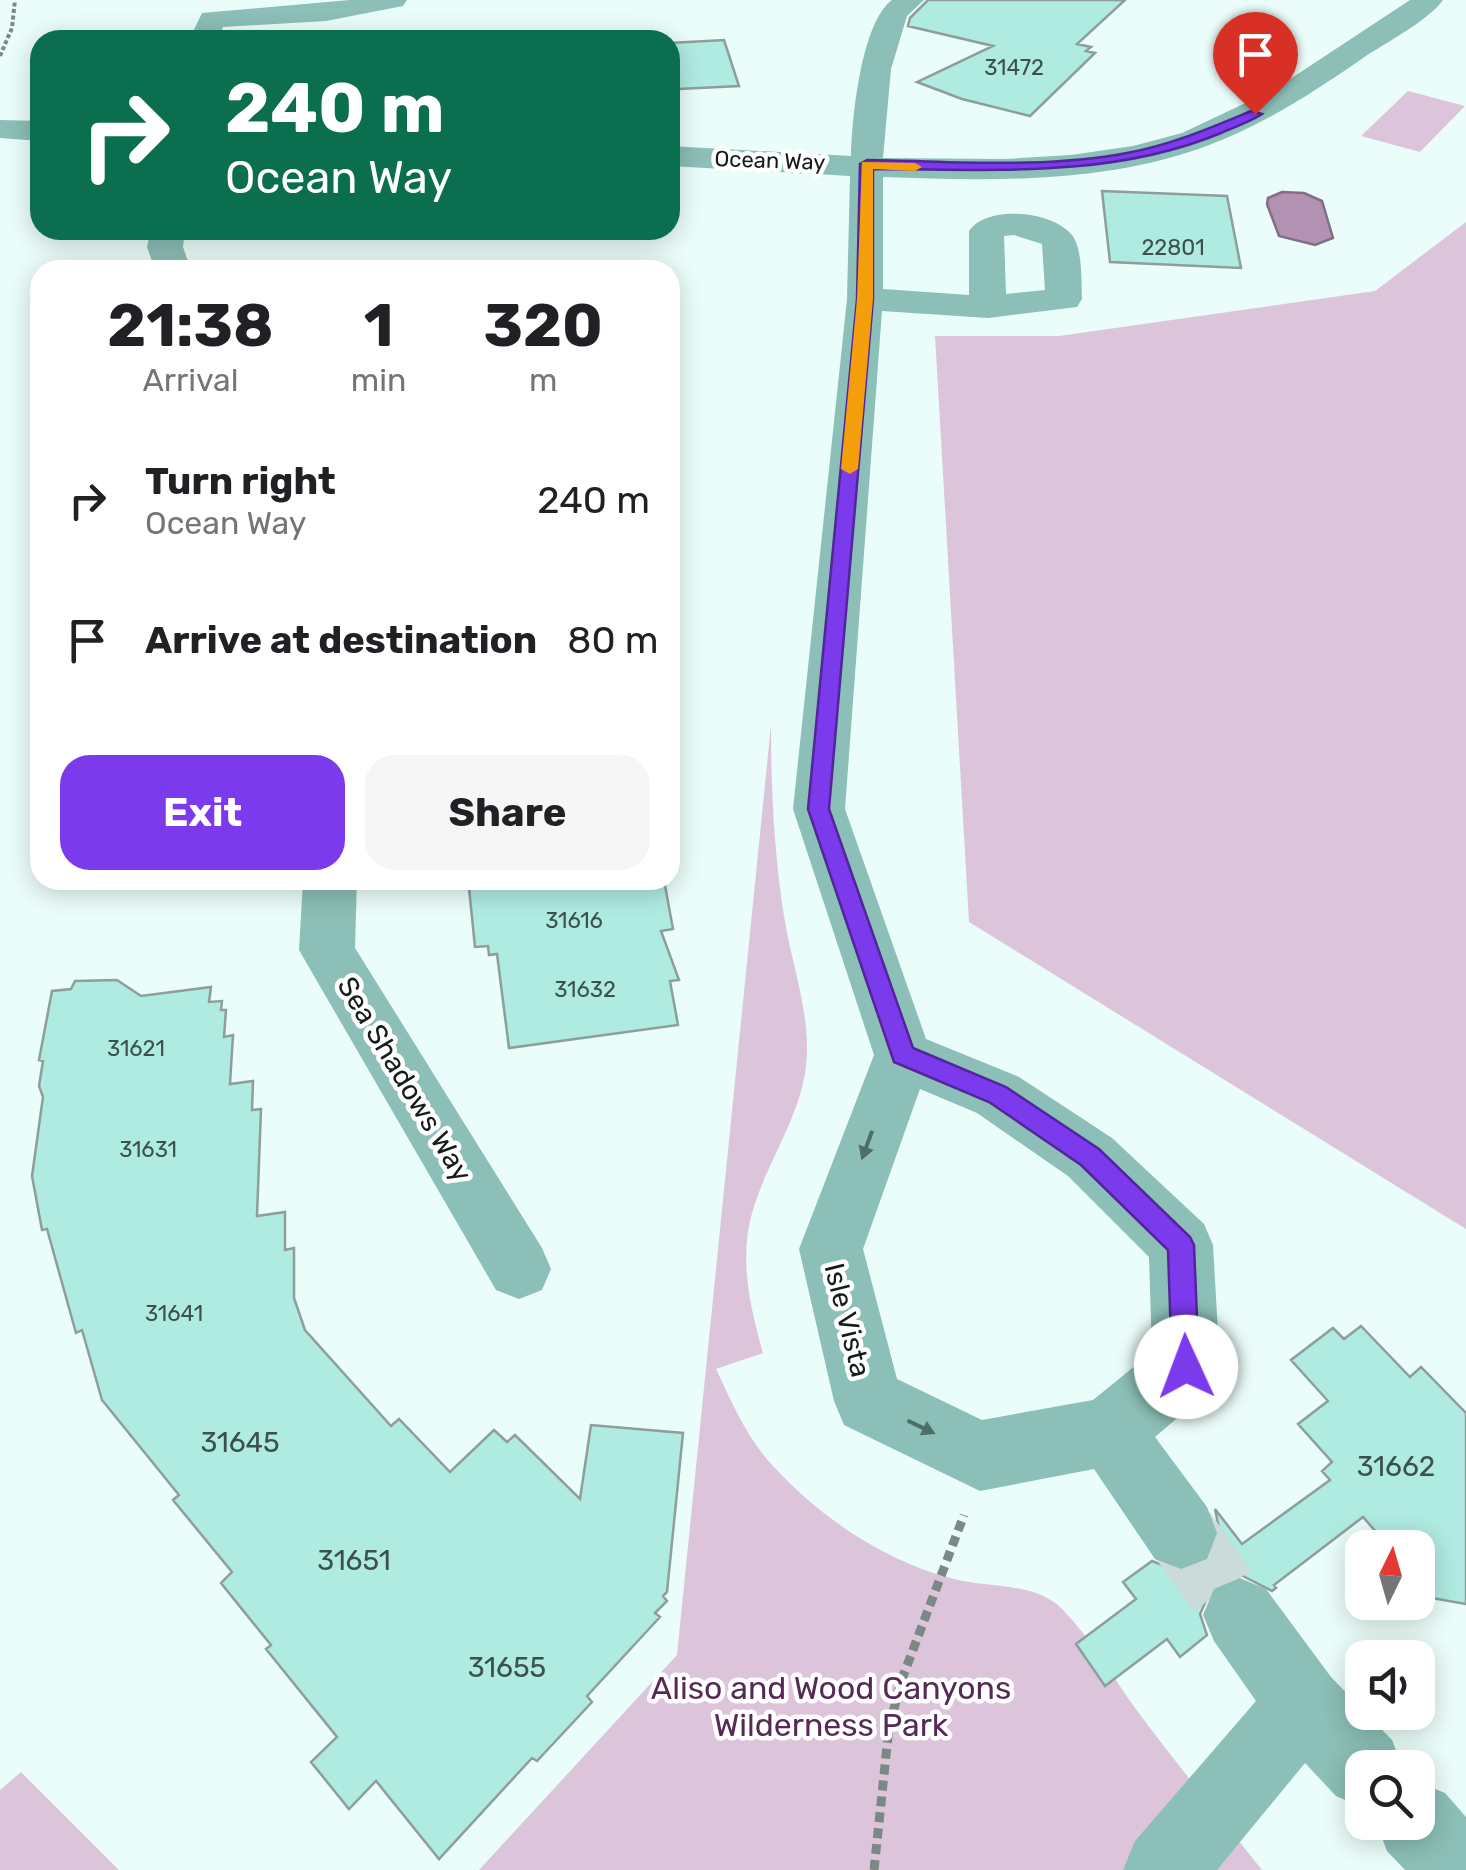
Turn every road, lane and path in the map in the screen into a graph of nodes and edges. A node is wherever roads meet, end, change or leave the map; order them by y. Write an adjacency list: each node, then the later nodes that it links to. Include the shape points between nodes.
1 (15, 0): 6 (path)
2 (393, 0): 5 (street, via 326,13 212,19)
3 (910, 0): 10 (street, via 894,12 876,69)
4 (1429, 0): 10 (street, Ocean Way, via 1255,114 1193,140 1055,166)
5 (208, 30)
6 (0, 56)
7 (0, 129): 8 (street)
8 (30, 130)
9 (680, 156): 10 (street, Ocean Way)
10 (867, 164): 11 (street)
11 (865, 299): 12 (street); 14 (street, via 819,809)
12 (988, 307)
13 (330, 890): 15 (street, Sea Shadows Way, via 327,950)
14 (903, 1054): 16 (street, Isle Vista, via 998,1095 1090,1157 1181,1245 1186,1367); 16 (street, Isle Vista, one-way to 16, via 831,1249 868,1401 980,1456)
15 (518, 1269)
16 (1109, 1432): 18 (street)
17 (960, 1530): 23 (path, via 889,1727)
18 (1182, 1533)
19 (1240, 1615): 20 (street)
20 (1304, 1704): 21 (street); 24 (street)
21 (1347, 1750)
22 (1432, 1840): 25 (street)
23 (874, 1870)
24 (1164, 1870)
25 (1459, 1870)

